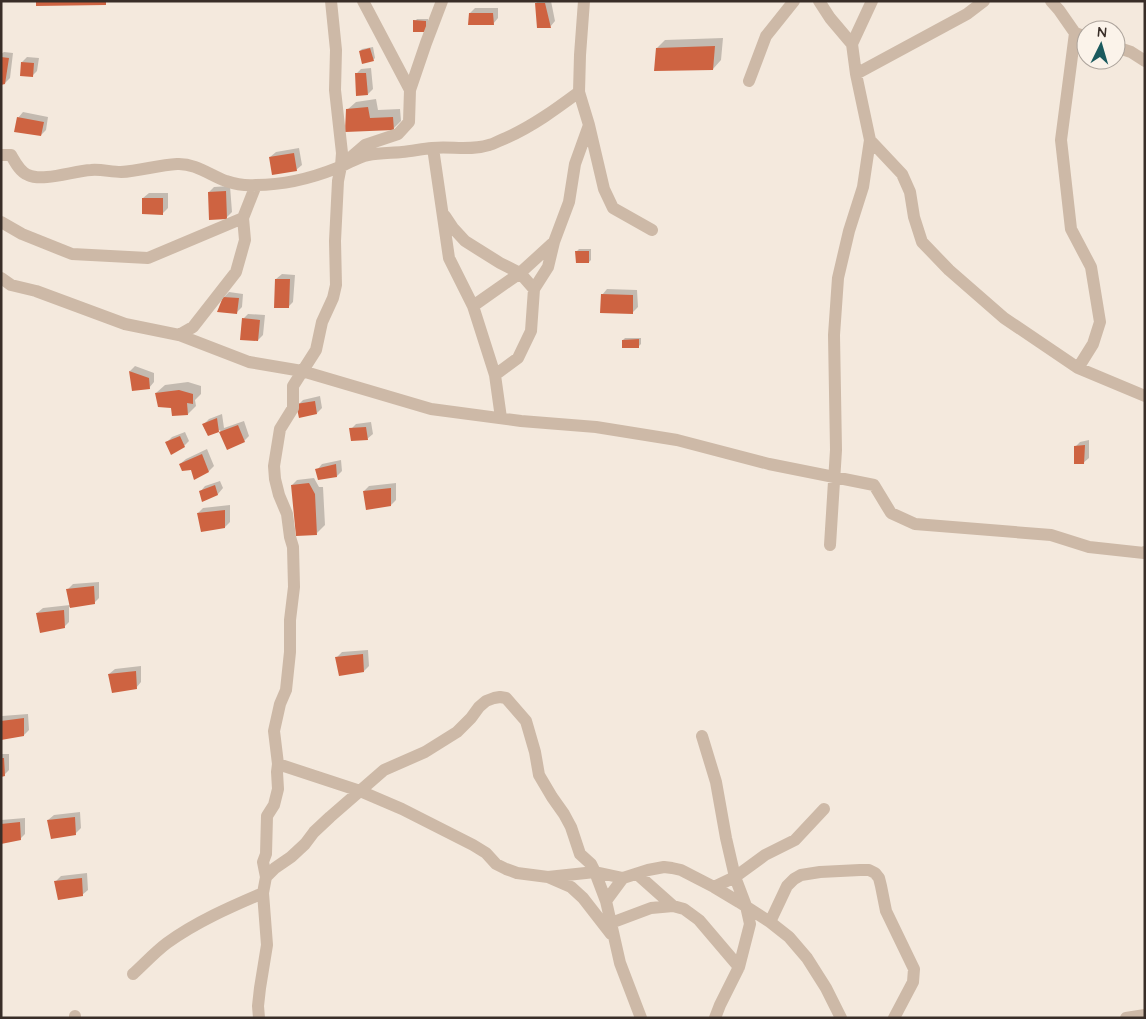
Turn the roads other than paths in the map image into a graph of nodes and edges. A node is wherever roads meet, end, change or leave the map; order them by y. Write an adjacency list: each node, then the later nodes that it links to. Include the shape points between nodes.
1 (330, 1): 23 (street, via 336,50 335,90)
2 (363, 1): 17 (street)
3 (442, 1): 17 (street)
4 (584, 1): 18 (street)
5 (794, 1): 16 (street, via 766,36)
6 (819, 1): 11 (street)
7 (872, 1): 11 (street)
8 (984, 1): 15 (street, via 967,14)
9 (1056, 4): 10 (street)
10 (1076, 30)
11 (852, 44): 15 (street)
12 (1126, 50): 14 (street)
13 (1076, 57): 35 (street, via 1061,140 1071,229 1091,267 1100,322 1093,344)
14 (1145, 61)
15 (856, 74): 20 (street)
16 (749, 81)
17 (410, 90): 23 (street, via 409,122 398,134 365,145)
18 (580, 92): 19 (street); 21 (street, via 551,114 488,146)
19 (589, 125): 28 (street, via 604,189 613,208); 29 (street, via 575,164 569,202)
20 (870, 140): 35 (street, via 902,174 910,192 922,242 1004,318); 40 (street, via 863,187 838,278 834,335 836,450)
21 (432, 148): 23 (street, via 370,155); 25 (street)
22 (1, 156): 24 (street, via 11,155 23,173 31,176 91,170 119,172 186,164 229,182)
23 (341, 166): 24 (street, via 301,180); 36 (street, via 335,241 336,285 316,350)
24 (256, 186): 26 (street)
25 (442, 210): 30 (street, via 466,241); 33 (street, via 449,258)
26 (243, 218): 27 (street, via 148,258 72,254); 34 (street, via 245,240 236,272 193,326)
27 (1, 222)
28 (652, 230)
29 (554, 242): 30 (street); 32 (street, via 548,267)
30 (520, 273): 32 (street); 33 (street)
31 (1, 278): 34 (street, via 11,286 36,291 125,324)
32 (534, 289): 37 (street, via 531,331 518,358)
33 (472, 306): 37 (street)
34 (179, 335): 36 (street, via 249,362)
35 (1078, 368): 38 (street)
36 (302, 371): 39 (street, via 431,409); 44 (street, via 293,386 293,408 280,429 274,466 294,547 286,690 274,731)
37 (495, 375): 39 (street)
38 (1145, 396)
39 (501, 418): 40 (street, via 596,427 677,440)
40 (833, 477): 41 (street); 42 (street, via 874,485 891,514 915,524 1051,535 1089,547)
41 (830, 545)
42 (1145, 552)
43 (702, 736): 51 (street, via 716,782)
44 (278, 764): 45 (street); 50 (street, via 278,789 267,816 263,862)
45 (360, 790): 47 (street, via 384,770 425,752 457,732 486,701 506,698 526,721 539,775 571,827 580,854); 49 (street, via 472,845 506,869); 50 (street)
46 (824, 809): 51 (street, via 795,840 765,855)
47 (595, 872): 49 (street); 52 (street); 55 (street)
48 (638, 874): 52 (street); 53 (street, via 672,868); 56 (street)
49 (548, 876): 61 (street, via 571,887 583,898)
50 (266, 877): 54 (street)
51 (735, 877): 53 (street); 57 (street)
52 (623, 878): 55 (street)
53 (714, 887): 57 (street)
54 (263, 893): 63 (street, via 191,928 166,944); 65 (street, via 267,945)
55 (606, 901): 59 (street)
56 (673, 906): 59 (street, via 651,908); 62 (street, via 700,920)
57 (746, 906): 58 (street); 60 (street)
58 (765, 918): 60 (street); 68 (street, via 789,937 807,958); 69 (street, via 787,886 801,875 860,870 875,873 886,911 914,969 913,982)
59 (611, 923): 61 (street)
60 (750, 924): 62 (street)
61 (615, 938): 66 (street, via 620,963)
62 (739, 967): 67 (street)
63 (133, 974)
64 (1145, 1015): 70 (street)
65 (259, 1018)
66 (642, 1018)
67 (715, 1018)
68 (841, 1018)
69 (894, 1018)
70 (1126, 1018)

